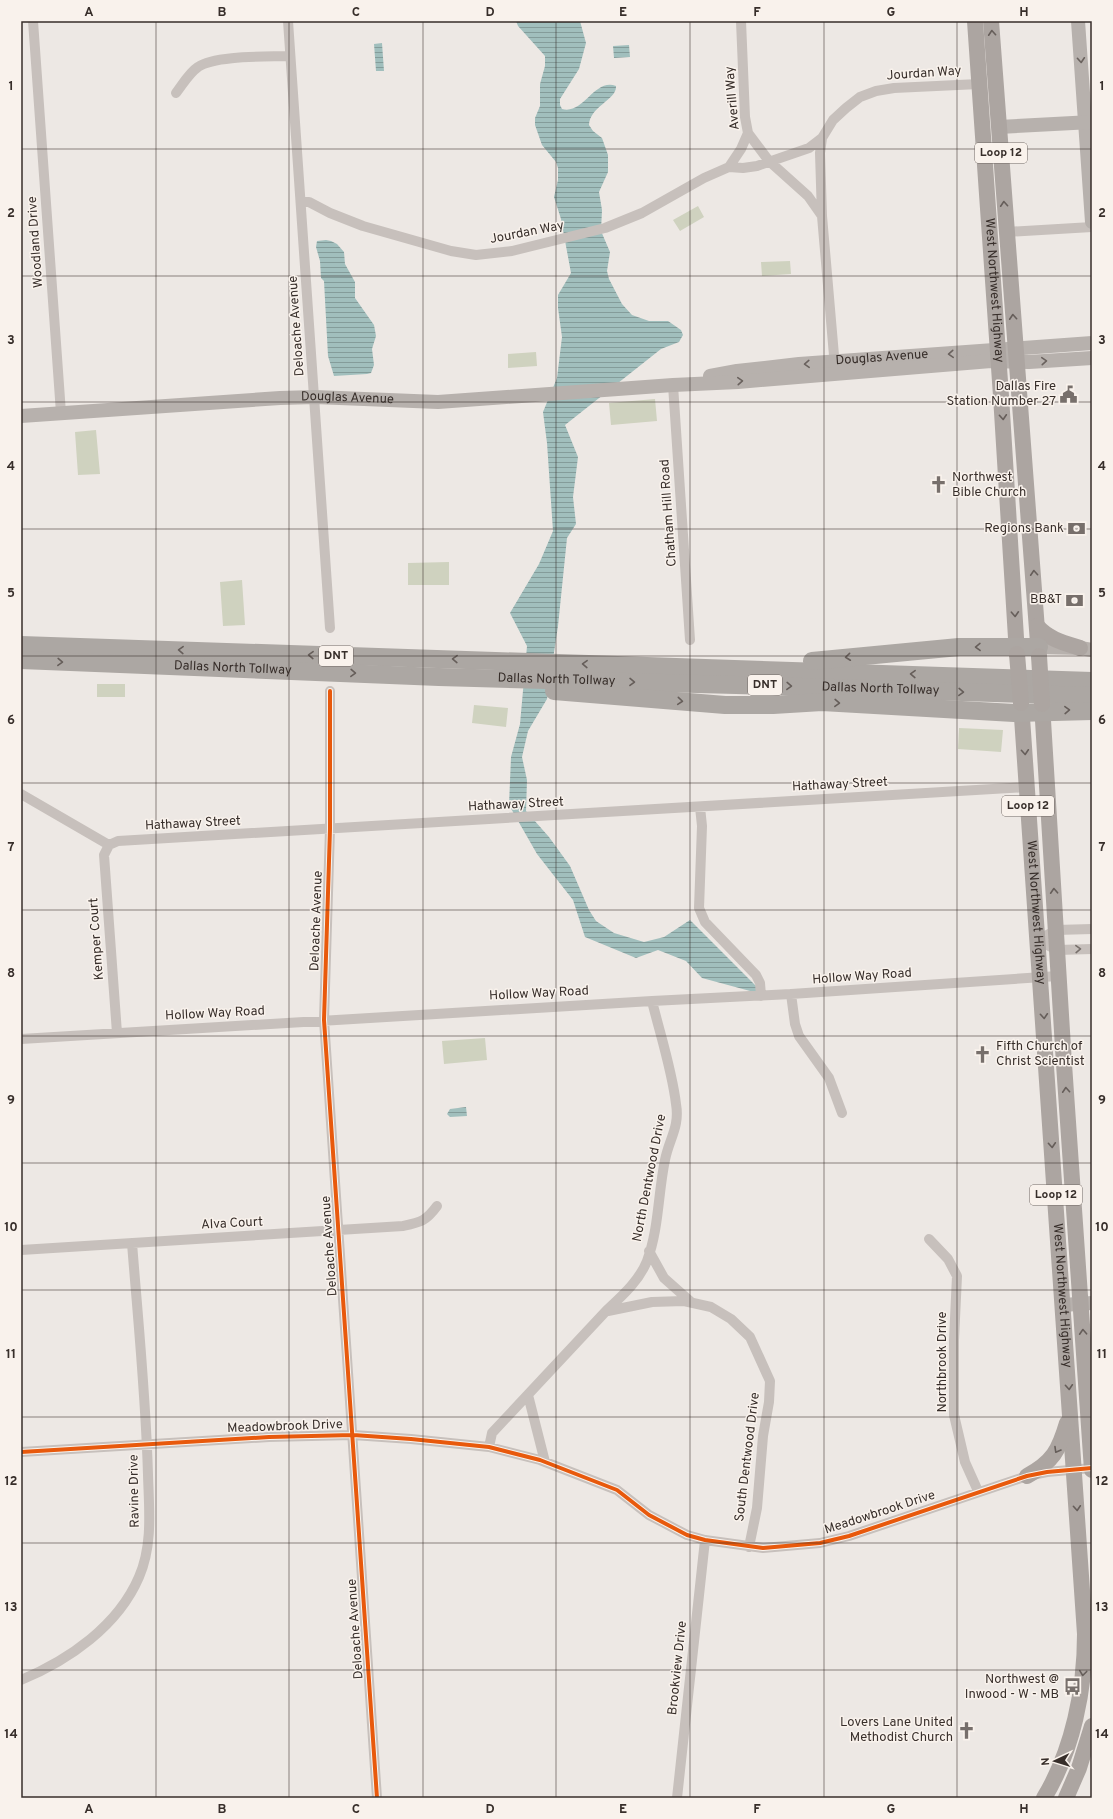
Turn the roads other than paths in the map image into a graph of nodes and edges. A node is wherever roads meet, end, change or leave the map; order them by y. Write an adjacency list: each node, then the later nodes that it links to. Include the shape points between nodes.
1 (34, 21): 31 (street, Woodland Drive)
2 (288, 21): 8 (street, Deloache Avenue)
3 (741, 21): 13 (street, Averill Way)
4 (974, 21): 7 (main road, West Northwest Highway / Loop 12)
5 (992, 21): 12 (main road, West Northwest Highway / Loop 12, one-way to 5)
6 (1078, 21): 11 (street, one-way to 11)
7 (976, 40): 9 (main road, West Northwest Highway / Loop 12); 12 (main road, via 985,54 989,117)
8 (290, 56): 10 (street, via 212,61 198,67); 17 (street, Deloache Avenue)
9 (979, 84): 14 (street, Jourdan Way, via 876,91 860,97 846,108 833,120); 24 (main road, West Northwest Highway / Loop 12)
10 (176, 93)
11 (1088, 122): 12 (street); 19 (street)
12 (999, 127): 21 (main road, West Northwest Highway / Loop 12, one-way to 12)
13 (748, 133): 15 (street, Averill Way); 16 (street)
14 (822, 138): 15 (street, Jourdan Way, via 809,148); 18 (street)
15 (769, 161): 16 (street, Jourdan Way, via 757,166); 18 (street, Averill Way, via 808,196)
16 (729, 167): 17 (street, Jourdan Way, via 642,213 605,228 556,242 476,255 462,254 363,226 335,216 309,202)
17 (300, 202): 30 (street, Deloache Avenue)
18 (822, 216): 26 (street)
19 (1092, 222)
20 (1092, 227): 21 (street)
21 (1006, 232): 23 (main road, West Northwest Highway / Loop 12, one-way to 21)
22 (1092, 343): 23 (street, Douglas Avenue)
23 (1016, 355): 24 (street, Douglas Avenue); 25 (street, Douglas Avenue, one-way to 25); 29 (main road, West Northwest Highway / Loop 12)
24 (998, 356): 26 (street, Douglas Avenue); 28 (main road, West Northwest Highway / Loop 12)
25 (1092, 358)
26 (835, 368): 27 (street, Douglas Avenue)
27 (673, 384): 30 (street, Douglas Avenue, via 438,402); 35 (street, Chatham Hill Road)
28 (1002, 396): 29 (main road); 38 (main road, West Northwest Highway / Loop 12, one-way to 38)
29 (1019, 396): 33 (main road, West Northwest Highway / Loop 12, one-way to 29)
30 (315, 397): 31 (street, Douglas Avenue); 34 (street, Deloache Avenue)
31 (61, 413): 32 (street, Douglas Avenue)
32 (21, 416)
33 (1037, 626): 37 (main road, via 1056,641); 39 (main road, West Northwest Highway / Loop 12)
34 (330, 628)
35 (690, 640)
36 (21, 645): 41 (highway, Dallas North Tollway / DNT, one-way to 36)
37 (1086, 649): 39 (street)
38 (1017, 650): 39 (highway); 41 (highway, one-way to 41, via 959,647); 47 (main road, West Northwest Highway / Loop 12, bridge)
39 (1039, 652): 46 (main road, West Northwest Highway / Loop 12, bridge)
40 (21, 660): 42 (highway, Dallas North Tollway / DNT, one-way to 42)
41 (741, 668): 43 (highway, Dallas North Tollway / DNT, one-way to 41)
42 (439, 677): 45 (highway, Dallas North Tollway / DNT, one-way to 45); 47 (highway, one-way to 47, via 543,690 725,704 822,702)
43 (1092, 681)
44 (330, 691): 52 (street, Deloache Avenue)
45 (1092, 696)
46 (1043, 707): 47 (highway); 48 (highway, one-way to 48); 55 (main road, West Northwest Highway / Loop 12, one-way to 46)
47 (1022, 708): 49 (main road, West Northwest Highway / Loop 12, one-way to 49)
48 (1092, 711)
49 (1027, 787): 51 (street, Hathaway Street); 56 (main road, West Northwest Highway / Loop 12)
50 (21, 794): 53 (street)
51 (700, 807): 52 (street, Hathaway Street); 62 (street, via 702,826 698,908 705,922 756,975 760,983)
52 (330, 829): 53 (street, Hathaway Street, via 118,841); 64 (street, Deloache Avenue)
53 (109, 845): 65 (street, Kemper Court, via 104,855)
54 (1092, 928): 55 (street)
55 (1056, 930): 56 (street); 58 (main road, West Northwest Highway / Loop 12)
56 (1038, 940): 58 (street); 60 (main road, West Northwest Highway / Loop 12)
57 (1092, 949): 58 (street, one-way to 57)
58 (1057, 950): 59 (main road, West Northwest Highway / Loop 12)
59 (1058, 976): 60 (street, Hollow Way Road); 75 (main road, West Northwest Highway / Loop 12, one-way to 59)
60 (1041, 977): 61 (street, Hollow Way Road); 76 (main road, West Northwest Highway / Loop 12, one-way to 76)
61 (791, 994): 62 (street, Hollow Way Road); 67 (street, via 799,1036 829,1078)
62 (761, 996): 63 (street, Hollow Way Road)
63 (652, 1000): 64 (street, Hollow Way Road); 73 (street, North Dentwood Drive, via 677,1105 676,1130 665,1157 657,1220)
64 (324, 1020): 65 (street, Hollow Way Road); 69 (street, Deloache Avenue)
65 (117, 1033): 66 (street, Hollow Way Road)
66 (21, 1039)
67 (842, 1113)
68 (437, 1206): 69 (street, Alva Court, via 428,1218 418,1223)
69 (339, 1231): 71 (street, Alva Court); 80 (street, Deloache Avenue)
70 (929, 1239): 88 (street, Northbrook Drive, via 948,1259 956,1276 954,1415 965,1462)
71 (132, 1242): 72 (street, Alva Court); 81 (street, Ravine Drive)
72 (21, 1250)
73 (649, 1251): 74 (street, via 664,1278); 77 (street, North Dentwood Drive, via 647,1261 634,1283)
74 (691, 1302): 77 (street, South Dentwood Drive, via 652,1302); 90 (street, South Dentwood Drive, via 711,1306 732,1319 750,1337 770,1381 757,1508)
75 (1087, 1303): 76 (street); 86 (main road, West Northwest Highway / Loop 12, one-way to 75)
76 (1063, 1305): 79 (main road, West Northwest Highway / Loop 12, one-way to 79)
77 (607, 1311): 78 (street, North Dentwood Drive)
78 (528, 1395): 82 (street, North Dentwood Drive, via 492,1433); 84 (street)
79 (1070, 1414): 85 (main road, West Northwest Highway / Loop 12); 87 (main road, one-way to 87, via 1057,1452 1042,1468)
80 (353, 1435): 81 (street, Meadowbrook Drive, via 269,1436); 82 (street, Meadowbrook Drive); 94 (street, Deloache Avenue)
81 (147, 1443): 83 (street, Meadowbrook Drive); 92 (street, Ravine Drive, via 148,1546 145,1561 134,1587 115,1616 97,1634 38,1673)
82 (489, 1447): 84 (street, Meadowbrook Drive)
83 (21, 1452)
84 (545, 1462): 89 (street, Meadowbrook Drive, via 617,1490 649,1515 687,1535)
85 (1074, 1469): 86 (street, Meadowbrook Drive); 87 (street, Meadowbrook Drive); 91 (main road, West Northwest Highway / Loop 12, one-way to 91)
86 (1092, 1469)
87 (1027, 1476): 88 (street, Meadowbrook Drive)
88 (978, 1491): 90 (street, Meadowbrook Drive, via 849,1536 820,1543 764,1548)
89 (705, 1540): 90 (street, Meadowbrook Drive); 95 (street, Brookview Drive)
90 (749, 1546)
91 (1089, 1634): 96 (main road, West Northwest Highway / Loop 12, one-way to 96, via 1072,1732)
92 (21, 1680)
93 (1092, 1726): 97 (main road, via 1079,1768)
94 (378, 1798)
95 (677, 1798)
96 (1044, 1798)
97 (1066, 1798)

